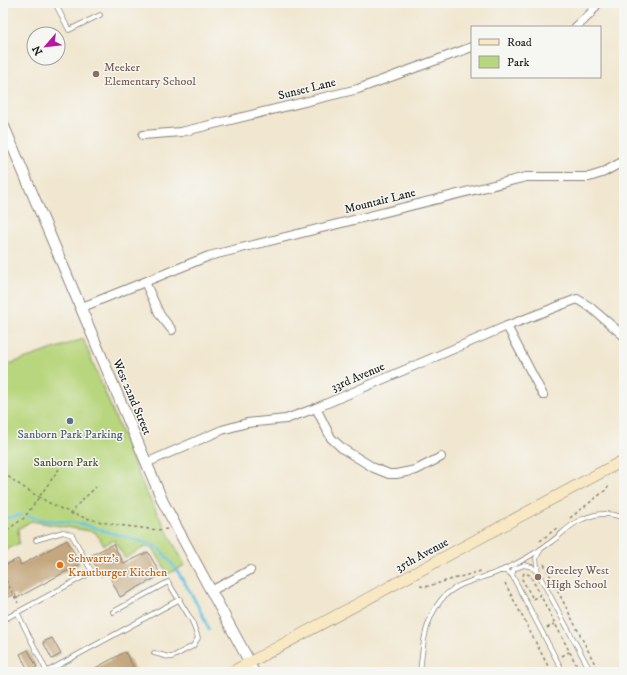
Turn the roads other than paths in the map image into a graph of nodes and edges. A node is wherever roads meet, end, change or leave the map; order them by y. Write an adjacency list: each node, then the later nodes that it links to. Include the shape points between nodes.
1 (55, 3): 3 (lane, via 69,30)
2 (598, 3): 4 (street)
3 (100, 15)
4 (577, 26)
5 (471, 47): 7 (street, Sunset Lane, via 358,89 181,132)
6 (3, 124): 10 (street, West 22nd Street)
7 (144, 135)
8 (624, 161): 9 (street, Mountair Lane, via 602,174 589,177 526,177 209,256)
9 (145, 282): 10 (street, Mountair Lane); 12 (street, via 160,315)
10 (80, 308): 18 (street, West 22nd Street)
11 (507, 326): 13 (street, 33rd Avenue, via 576,299 590,307); 14 (street); 15 (street, 33rd Avenue)
12 (172, 330)
13 (624, 336)
14 (543, 395)
15 (316, 408): 16 (street, via 331,438 343,449 389,474 416,470); 18 (street, 33rd Avenue, via 286,419 247,423 222,430)
16 (441, 457)
17 (624, 460): 32 (main road, 35th Avenue)
18 (146, 463): 26 (street, West 22nd Street, via 163,502)
19 (624, 518): 21 (lane, via 610,513 582,519)
20 (36, 540): 28 (lane, via 63,532 72,535 92,572)
21 (542, 548): 23 (lane); 24 (lane, via 536,558)
22 (250, 570): 26 (street)
23 (501, 571): 25 (lane, via 507,570); 35 (lane, via 457,586 442,599 430,616 425,629)
24 (538, 573): 25 (lane, via 524,565 514,569); 37 (lane)
25 (512, 575): 36 (lane)
26 (211, 591): 32 (street, West 22nd Street)
27 (180, 600): 29 (lane, via 168,582); 31 (lane, via 195,629 197,643 172,657); 33 (lane)
28 (16, 612): 30 (lane); 33 (lane)
29 (113, 612)
30 (3, 620)
31 (154, 653)
32 (252, 667): 34 (main road, 35th Avenue)
33 (48, 672)
34 (232, 672)
35 (420, 672)
36 (563, 672)
37 (591, 672)

